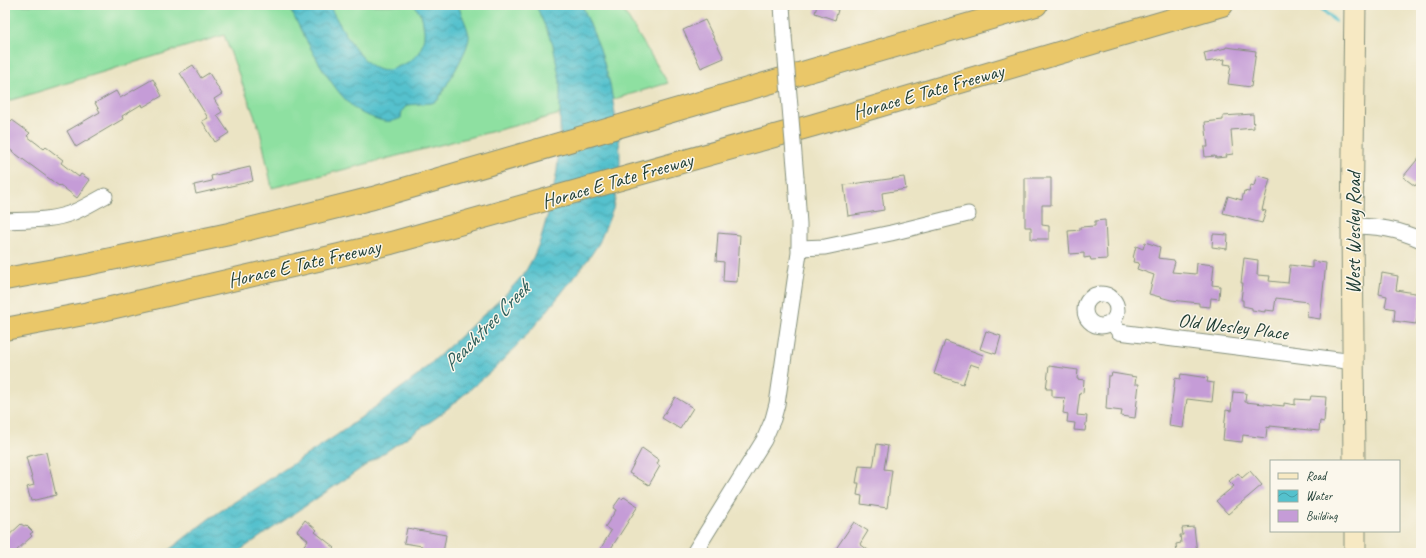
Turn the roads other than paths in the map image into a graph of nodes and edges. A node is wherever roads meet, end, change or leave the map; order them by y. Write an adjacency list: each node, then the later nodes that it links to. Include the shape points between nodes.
1 (782, 5): 10 (street, bridge)
2 (1036, 5): 11 (highway, via 373,198 229,234)
3 (1222, 5): 13 (highway, Horace E Tate Freeway, via 814,125 392,243 89,313)
4 (1355, 5): 8 (street, West Wesley Road)
5 (105, 196): 7 (street, via 61,216 40,220)
6 (968, 214): 10 (street, via 824,247)
7 (5, 221)
8 (1352, 226): 9 (street, via 1390,229); 14 (street, West Wesley Road)
9 (1421, 240)
10 (799, 248): 17 (street, via 773,419 764,440)
11 (5, 279)
12 (1112, 322): 14 (street, Old Wesley Place, via 1119,332)
13 (5, 329)
14 (1354, 362): 15 (street, West Wesley Road)
15 (1354, 460)
16 (1355, 532): 18 (street)
17 (694, 553)
18 (1355, 553)

